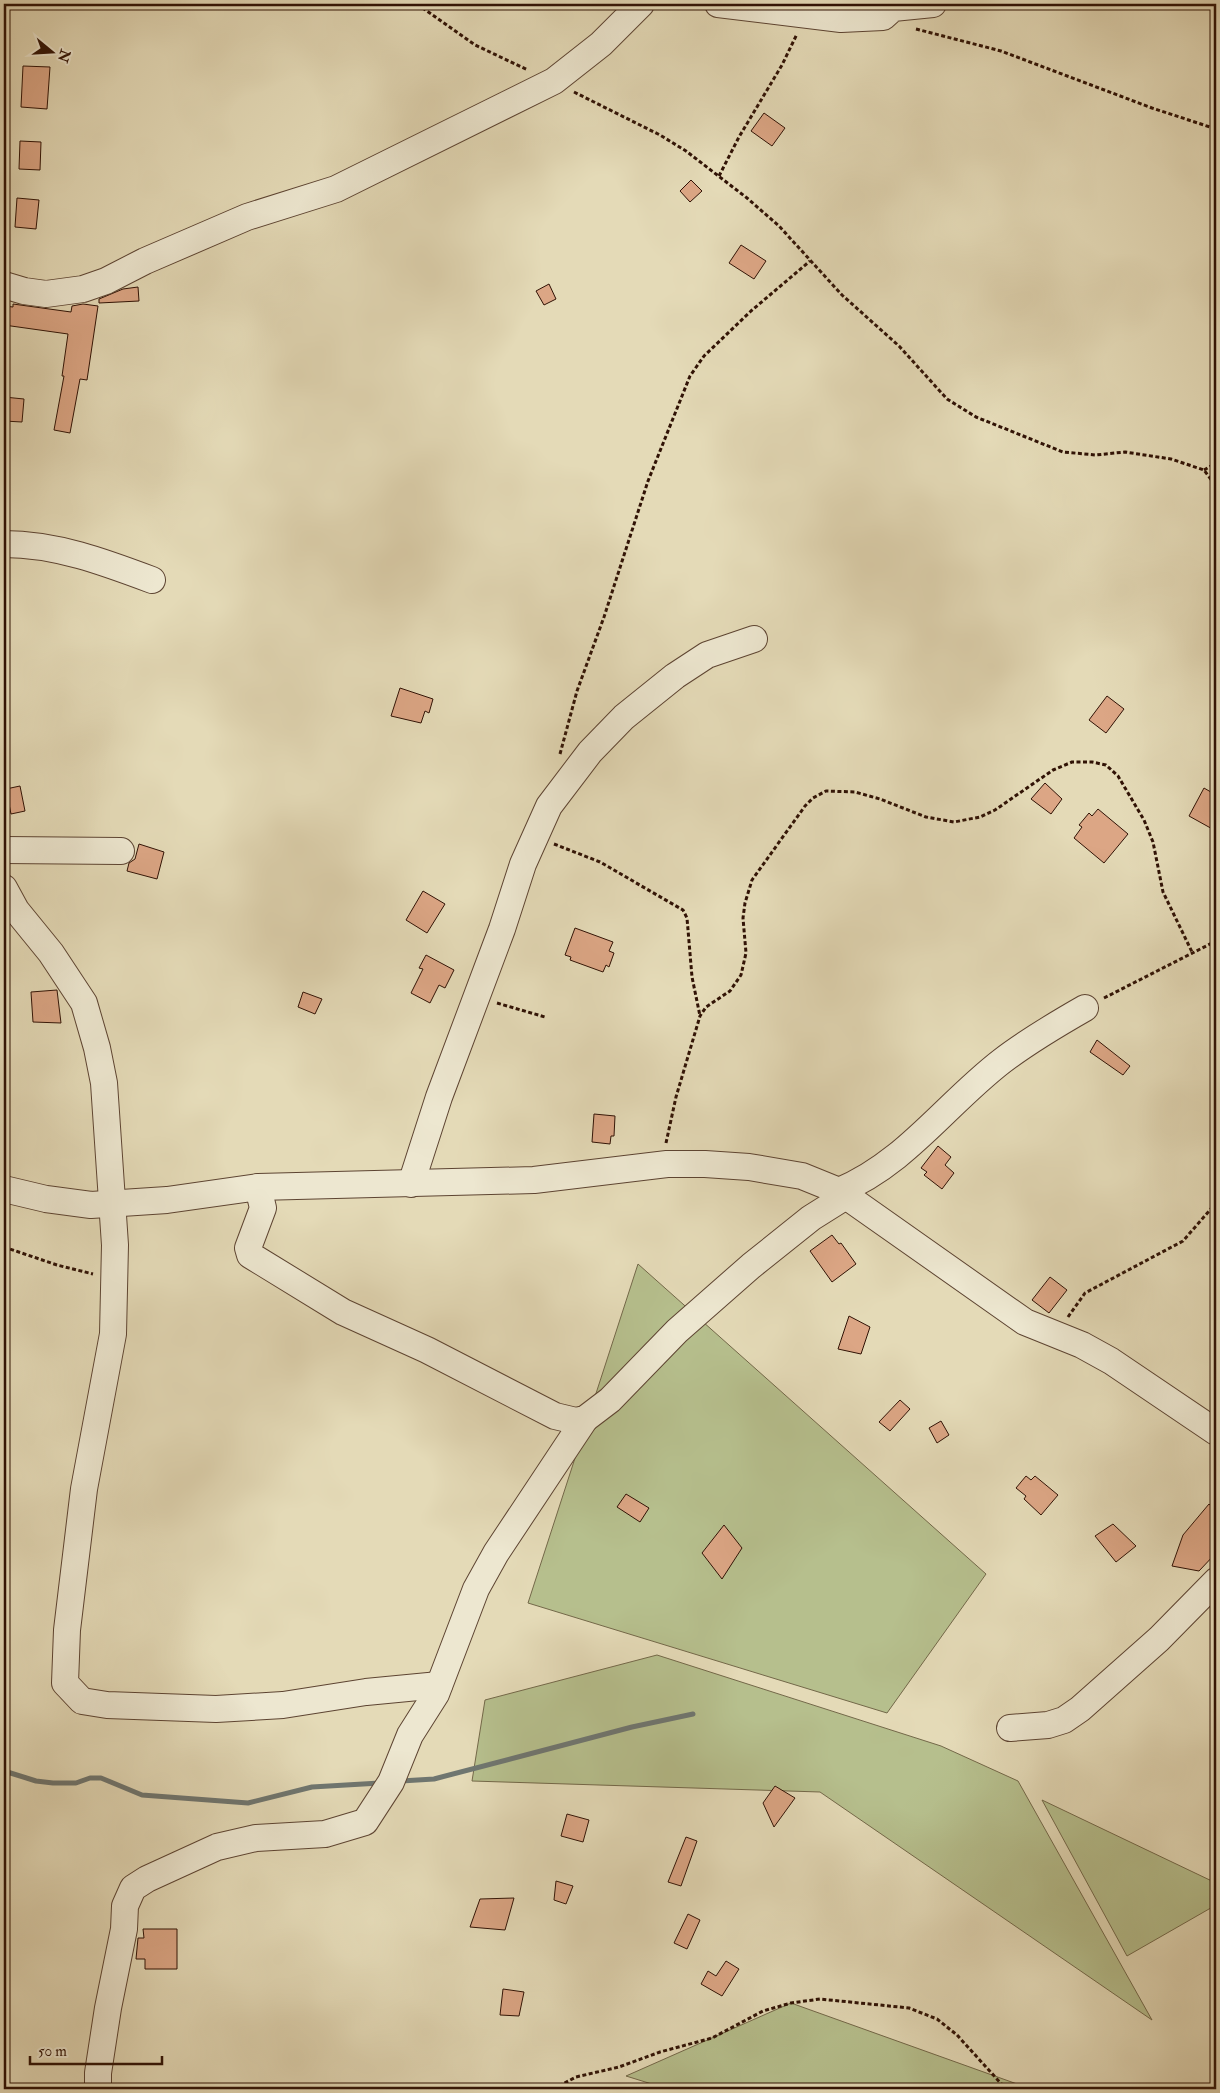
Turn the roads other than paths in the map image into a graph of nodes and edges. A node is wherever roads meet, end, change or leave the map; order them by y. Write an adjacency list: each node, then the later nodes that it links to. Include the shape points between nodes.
1 (641, 4): 4 (street, via 601,44 554,82 336,189 247,217 83,289 46,294)
2 (718, 4): 3 (street, via 841,19 883,17 893,8)
3 (933, 4)
4 (4, 285)
5 (4, 544): 6 (street, via 37,545 76,553)
6 (152, 580)
7 (754, 638): 12 (street, via 707,655 624,717 590,752 550,806 534,836)
8 (4, 850): 9 (street)
9 (121, 852)
10 (4, 888): 16 (street, via 16,910 71,981 90,1020 104,1083)
11 (1086, 1008): 15 (street, via 1002,1061 894,1160)
12 (411, 1184): 13 (street); 15 (street, via 534,1180 666,1164 706,1164 802,1176)
13 (258, 1187): 16 (street, via 168,1200); 17 (street, via 264,1208 248,1248 250,1255 343,1312 427,1350 543,1410 576,1421)
14 (4, 1189): 16 (street, via 91,1205)
15 (842, 1193): 17 (street, via 677,1331 610,1400); 18 (street, via 1025,1322 1082,1345 1111,1361)
16 (111, 1204): 20 (street, via 116,1279 113,1334 84,1488 67,1630 65,1683 82,1701 107,1705 216,1709 284,1705)
17 (586, 1419): 20 (street, via 476,1588)
18 (1216, 1432)
19 (1216, 1581): 21 (street, via 1159,1639 1080,1709 1064,1720 1048,1725)
20 (439, 1685): 22 (street, via 410,1735 391,1782 365,1822 326,1834 256,1838 217,1847 147,1879 130,1891 108,2008)
21 (1010, 1728)
22 (98, 2089)

